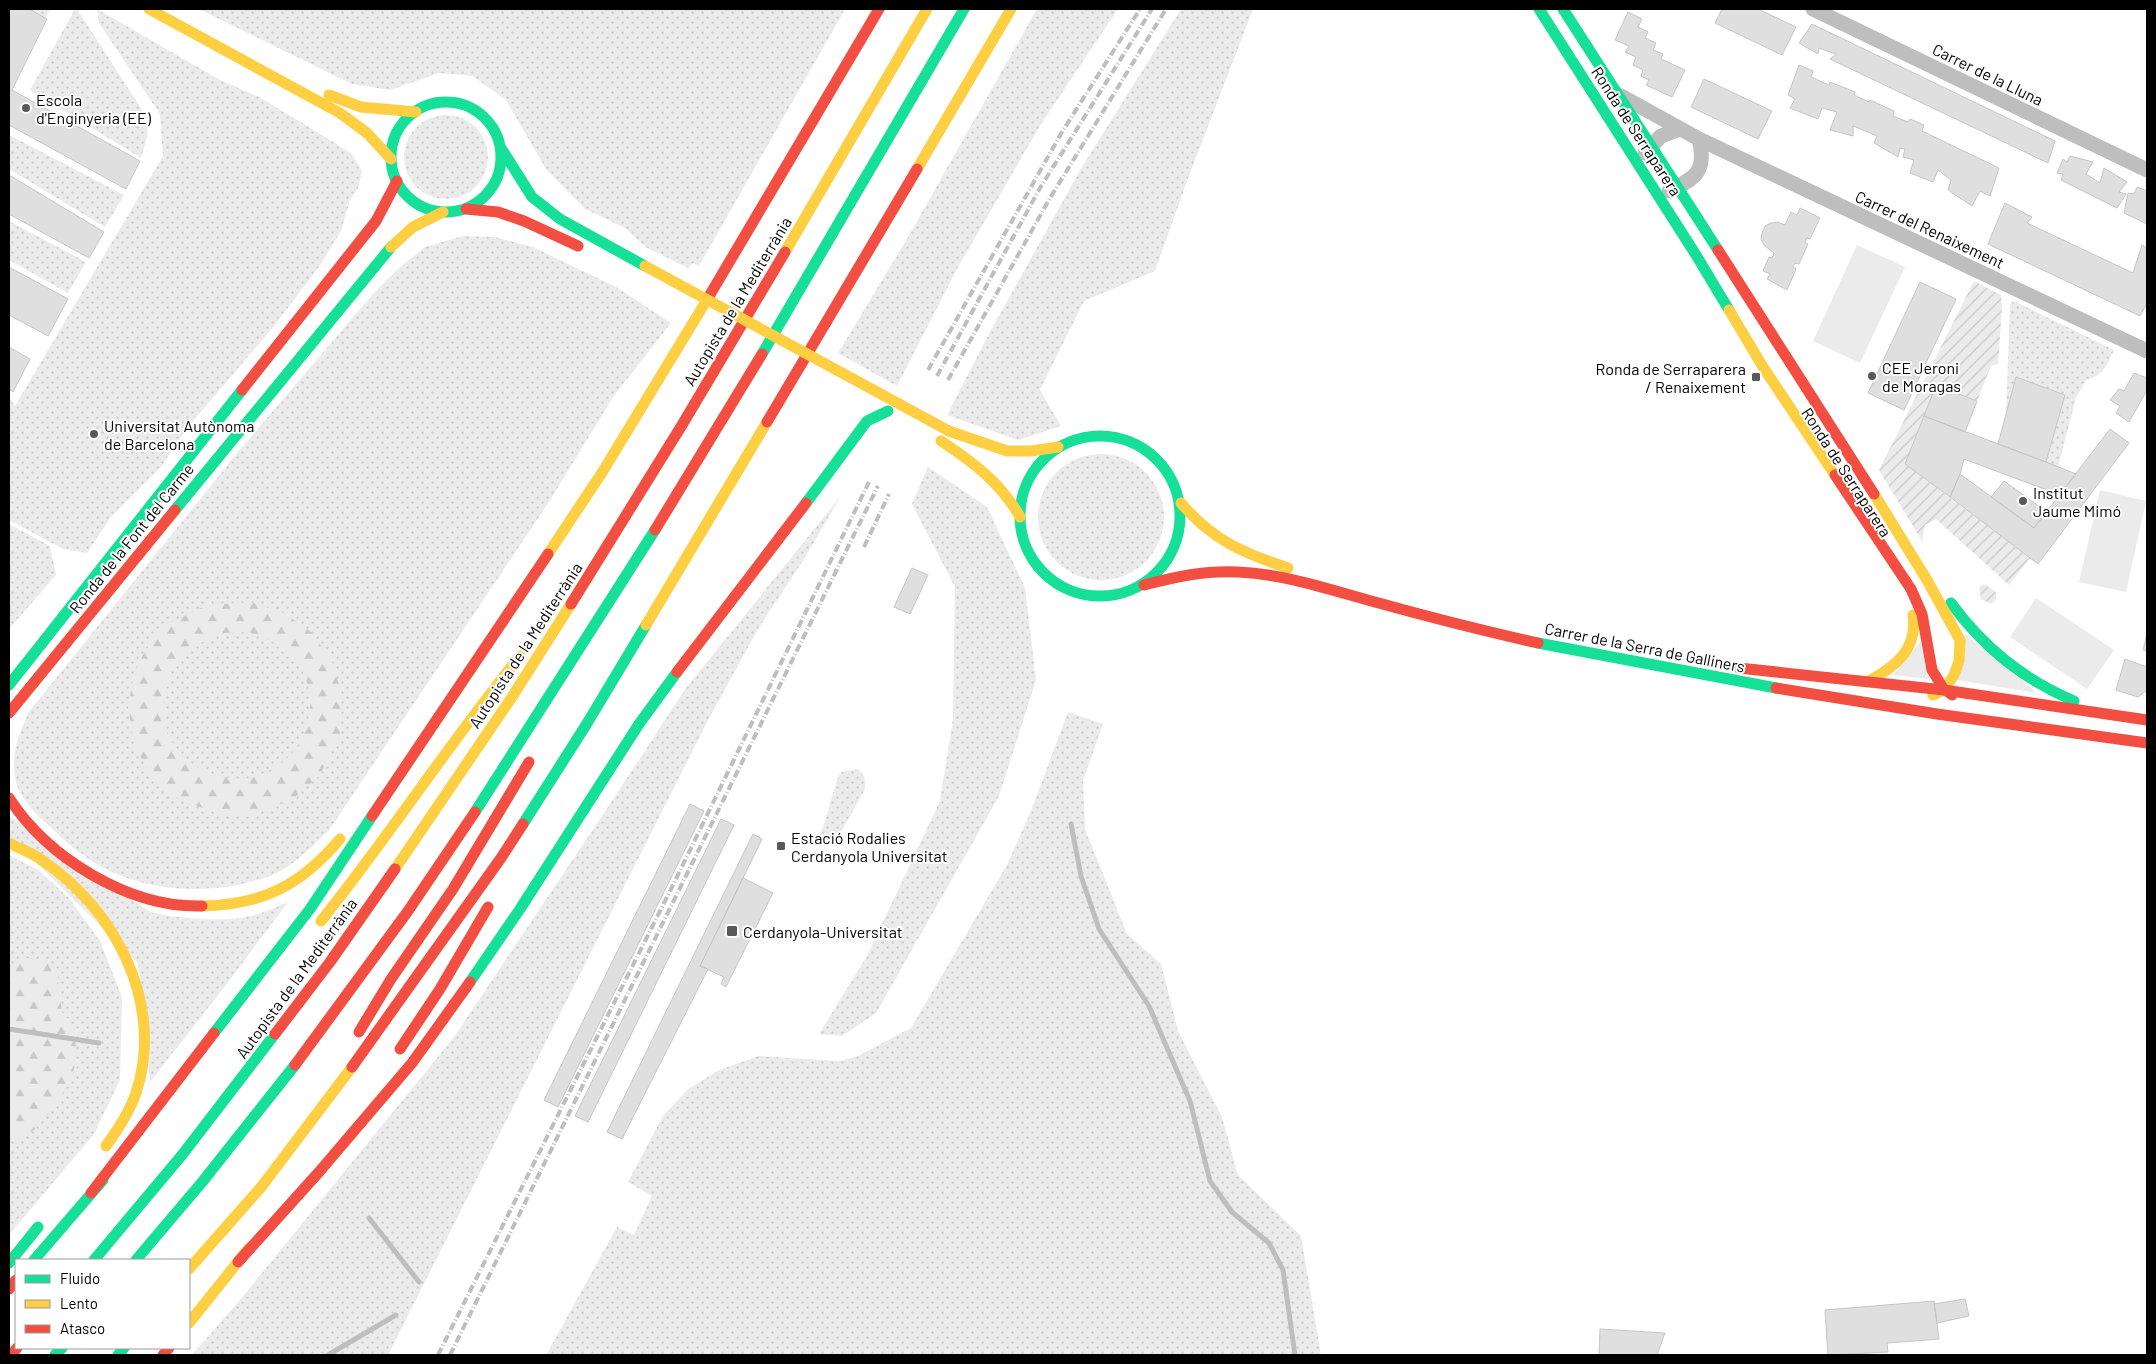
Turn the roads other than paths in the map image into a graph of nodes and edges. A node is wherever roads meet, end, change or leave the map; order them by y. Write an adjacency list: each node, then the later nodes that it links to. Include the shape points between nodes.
1 (149, 9): 17 (main road, via 340,113 366,133)
2 (171, 9): 12 (main road, via 346,104 377,111)
3 (879, 9): 35 (main road)
4 (927, 9): 40 (main road, Autopista de la Mediterrània, via 675,437)
5 (964, 9): 39 (main road, via 803,286)
6 (1011, 9): 50 (main road)
7 (1539, 9): 11 (main road, Ronda de Serraparera)
8 (1563, 9): 10 (main road, Ronda de Serraparera)
9 (1813, 9): 18 (street, Carrer de la Lluna)
10 (1618, 94): 13 (street); 16 (main road, Ronda de Serraparera)
11 (1595, 99): 16 (main road, via 1613,110); 24 (main road, Ronda de Serraparera)
12 (416, 112): 15 (main road, via 437,103 465,106 489,122); 17 (main road, via 398,132)
13 (1680, 129): 14 (street); 16 (street, Ronda de Serraparera, via 1661,136)
14 (1699, 139): 20 (street, Ronda de Serraparera, via 1702,156 1699,172); 29 (street, Carrer del Renaixement)
15 (500, 148): 21 (main road, via 500,170 494,184 484,197); 34 (main road, bridge, via 532,197 560,220 949,431 1007,451)
16 (1647, 150): 20 (street, Ronda de Serraparera)
17 (391, 159): 19 (main road)
18 (2147, 170)
19 (397, 181): 22 (main road, via 416,203); 44 (main road, Ronda de la Font del Carme, via 376,221)
20 (1672, 190): 24 (main road); 32 (main road, Ronda de Serraparera)
21 (466, 208): 22 (main road); 23 (main road, via 498,212 524,221)
22 (443, 212): 47 (main road, Ronda de la Font del Carme, via 412,227 398,239)
23 (589, 251)
24 (1696, 255): 25 (main road, Ronda de Serraparera)
25 (1705, 273): 43 (main road, Ronda de Serraparera, via 1706,288 1910,603 1914,636 1900,660); 45 (main road, Ronda de Serraparera, via 1763,367 1911,589 1922,613 1930,660)
26 (692, 306): 27 (main road)
27 (710, 315)
28 (728, 325): 30 (main road)
29 (2147, 350)
30 (815, 372)
31 (832, 381): 71 (main road, via 892,413 867,421 666,686 520,910 412,1064)
32 (1836, 434): 45 (main road, Ronda de Serraparera, via 1960,640 1959,661); 48 (main road, Ronda de Serraparera, via 1848,443 1957,612 2006,664 2051,692)
33 (937, 439): 37 (main road, via 991,476 1010,497)
34 (1059, 447): 36 (main road, via 1073,440 1098,436 1131,441 1160,460 1176,484); 37 (main road, via 1044,458 1028,481)
35 (603, 471): 38 (main road); 65 (main road, via 310,909)
36 (1181, 504): 41 (main road, via 1172,546); 43 (main road, Carrer de la Serra de Galliners, via 1205,531 1245,553 1429,608 1592,646 1679,661)
37 (1020, 517): 41 (main road, via 1029,554 1044,574 1060,586 1071,592 1097,597 1124,594)
38 (556, 520)
39 (640, 555): 42 (main road); 70 (main road, via 408,912 288,1074)
40 (593, 569): 59 (main road, via 493,689 416,798); 69 (main road, Autopista de la Mediterrània, via 465,768 318,978 188,1148)
41 (1144, 585): 46 (main road, Carrer de la Serra de Galliners, via 1186,573 1234,571 1292,578 1407,611 1571,651)
42 (591, 652)
43 (1867, 682): 45 (main road, Carrer de la Serra de Galliners)
44 (9, 685)
45 (1944, 690): 46 (main road, via 1930,697 1898,699); 48 (main road, Carrer de la Serra de Galliners); 51 (main road, via 1964,703 2046,721)
46 (1879, 705): 51 (main road, Carrer de la Serra de Galliners)
47 (9, 713)
48 (2107, 714): 49 (main road, Carrer de la Serra de Galliners)
49 (2147, 720)
50 (586, 725): 57 (main road); 73 (main road, via 466,911 375,1037 262,1186)
51 (2060, 732): 52 (main road, Carrer de la Serra de Galliners)
52 (2147, 743)
53 (534, 755): 60 (main road, via 453,889)
54 (9, 798): 55 (main road, via 28,825 88,873 126,892 175,905 227,905 256,899 286,887 319,863)
55 (349, 827)
56 (9, 843): 64 (main road, via 41,859 76,888 110,926 131,965 143,1016 141,1070 133,1101 122,1124)
57 (521, 849)
58 (492, 900): 61 (main road, via 440,989)
59 (314, 930)
60 (350, 1046)
61 (395, 1056)
62 (186, 1088): 65 (main road)
63 (329, 1142): 71 (main road)
64 (99, 1155)
65 (91, 1193): 68 (main road)
66 (238, 1196): 74 (main road)
67 (46, 1217): 72 (main road)
68 (35, 1259)
69 (95, 1259)
70 (137, 1259)
71 (238, 1262): 75 (main road)
72 (9, 1263)
73 (190, 1266)
74 (190, 1266)
75 (190, 1322)

